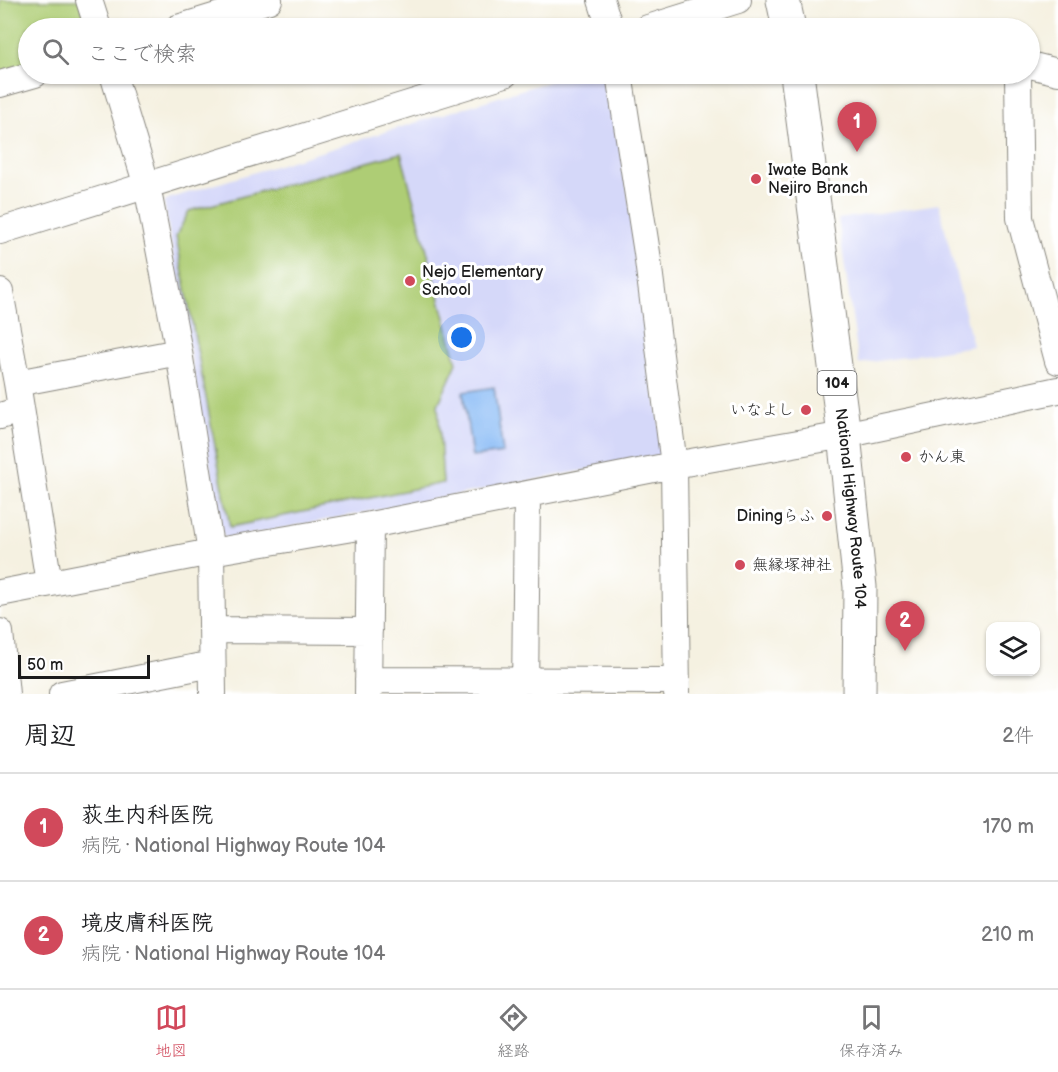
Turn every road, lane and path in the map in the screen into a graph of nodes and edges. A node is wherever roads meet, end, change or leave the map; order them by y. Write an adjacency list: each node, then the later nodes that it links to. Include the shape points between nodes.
1 (89, 0): 6 (street)
2 (269, 0): 7 (street)
3 (601, 0): 8 (street)
4 (738, 0): 9 (street)
5 (783, 0): 10 (highway)
6 (95, 18)
7 (210, 18)
8 (607, 18)
9 (680, 18)
10 (787, 18)
11 (1040, 68): 12 (street)
12 (1058, 72)
13 (18, 79): 14 (street)
14 (0, 84)
15 (115, 84): 20 (street)
16 (473, 84): 20 (street)
17 (621, 84): 29 (street)
18 (798, 84): 28 (highway, National Highway Route 104 / 104)
19 (1018, 84): 24 (street, via 1020,218)
20 (147, 186): 21 (street); 23 (street)
21 (0, 231)
22 (0, 292): 25 (street)
23 (178, 352): 25 (street); 32 (street)
24 (1058, 361)
25 (17, 383): 27 (street)
26 (1058, 390): 28 (street)
27 (11, 413): 33 (street)
28 (844, 435): 29 (street); 45 (highway, National Highway Route 104 / 104, via 860,587)
29 (674, 465): 30 (street); 41 (street)
30 (527, 495): 31 (street); 40 (street)
31 (370, 525): 32 (street); 36 (street)
32 (211, 552): 33 (street); 35 (street)
33 (49, 583): 34 (street)
34 (0, 593)
35 (212, 630): 36 (street); 38 (street)
36 (369, 631): 39 (street)
37 (0, 632): 42 (street)
38 (212, 664): 43 (street); 44 (street)
39 (368, 687): 40 (street)
40 (525, 687): 41 (street)
41 (677, 688)
42 (6, 694)
43 (62, 694)
44 (213, 694)
45 (858, 694)

